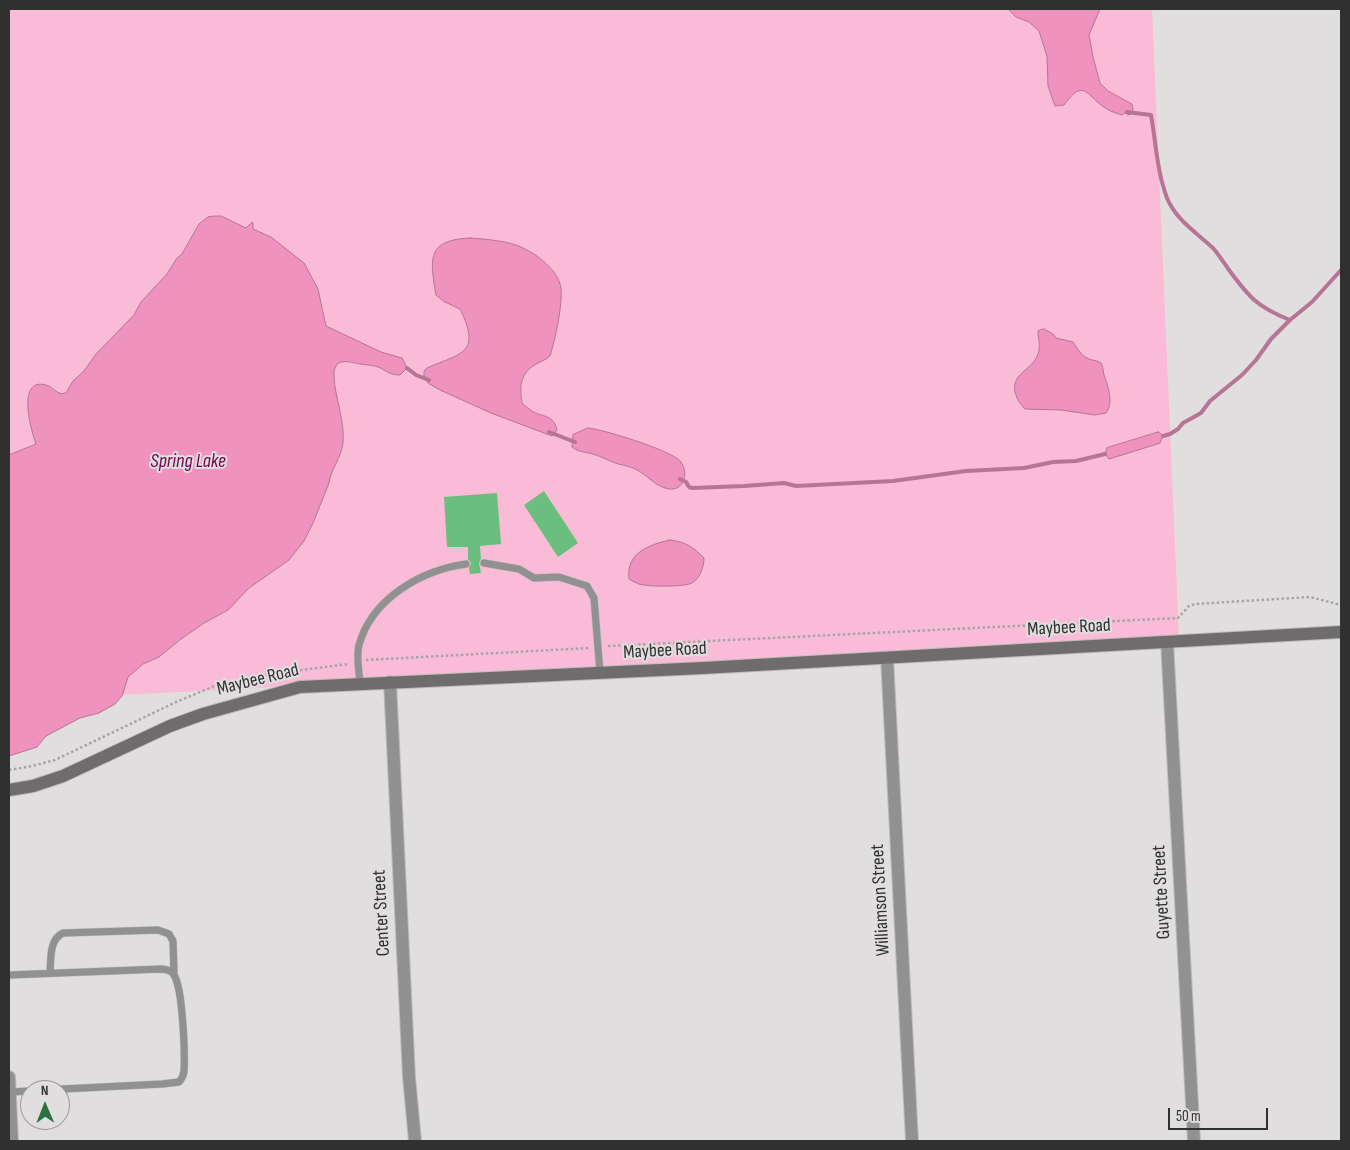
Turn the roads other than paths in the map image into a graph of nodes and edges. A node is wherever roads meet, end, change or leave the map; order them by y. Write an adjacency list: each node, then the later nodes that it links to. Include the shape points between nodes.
1 (484, 563): 6 (lane, via 519,569 534,578 559,577 587,586 594,598)
2 (466, 564): 8 (lane, via 431,572 392,596 366,628 359,646)
3 (1341, 632): 4 (main road, Maybee Road)
4 (1167, 642): 5 (main road, Maybee Road); 19 (street, Guyette Street)
5 (887, 658): 6 (main road, Maybee Road); 18 (street, Williamson Street)
6 (600, 673): 7 (main road, Maybee Road)
7 (390, 682): 8 (main road, Maybee Road); 17 (street, Center Street, via 408,1060)
8 (360, 683): 9 (main road, Maybee Road, via 300,687 202,714 63,776)
9 (9, 790)
10 (50, 974): 11 (lane, via 161,969); 11 (lane, via 53,944 64,933 158,930 169,934 173,940); 12 (lane)
11 (174, 974): 14 (lane, via 182,1008 183,1078 179,1082)
12 (9, 975)
13 (9, 1077): 15 (street)
14 (70, 1088)
15 (10, 1092): 16 (street)
16 (12, 1141)
17 (415, 1141)
18 (912, 1141)
19 (1194, 1141)

